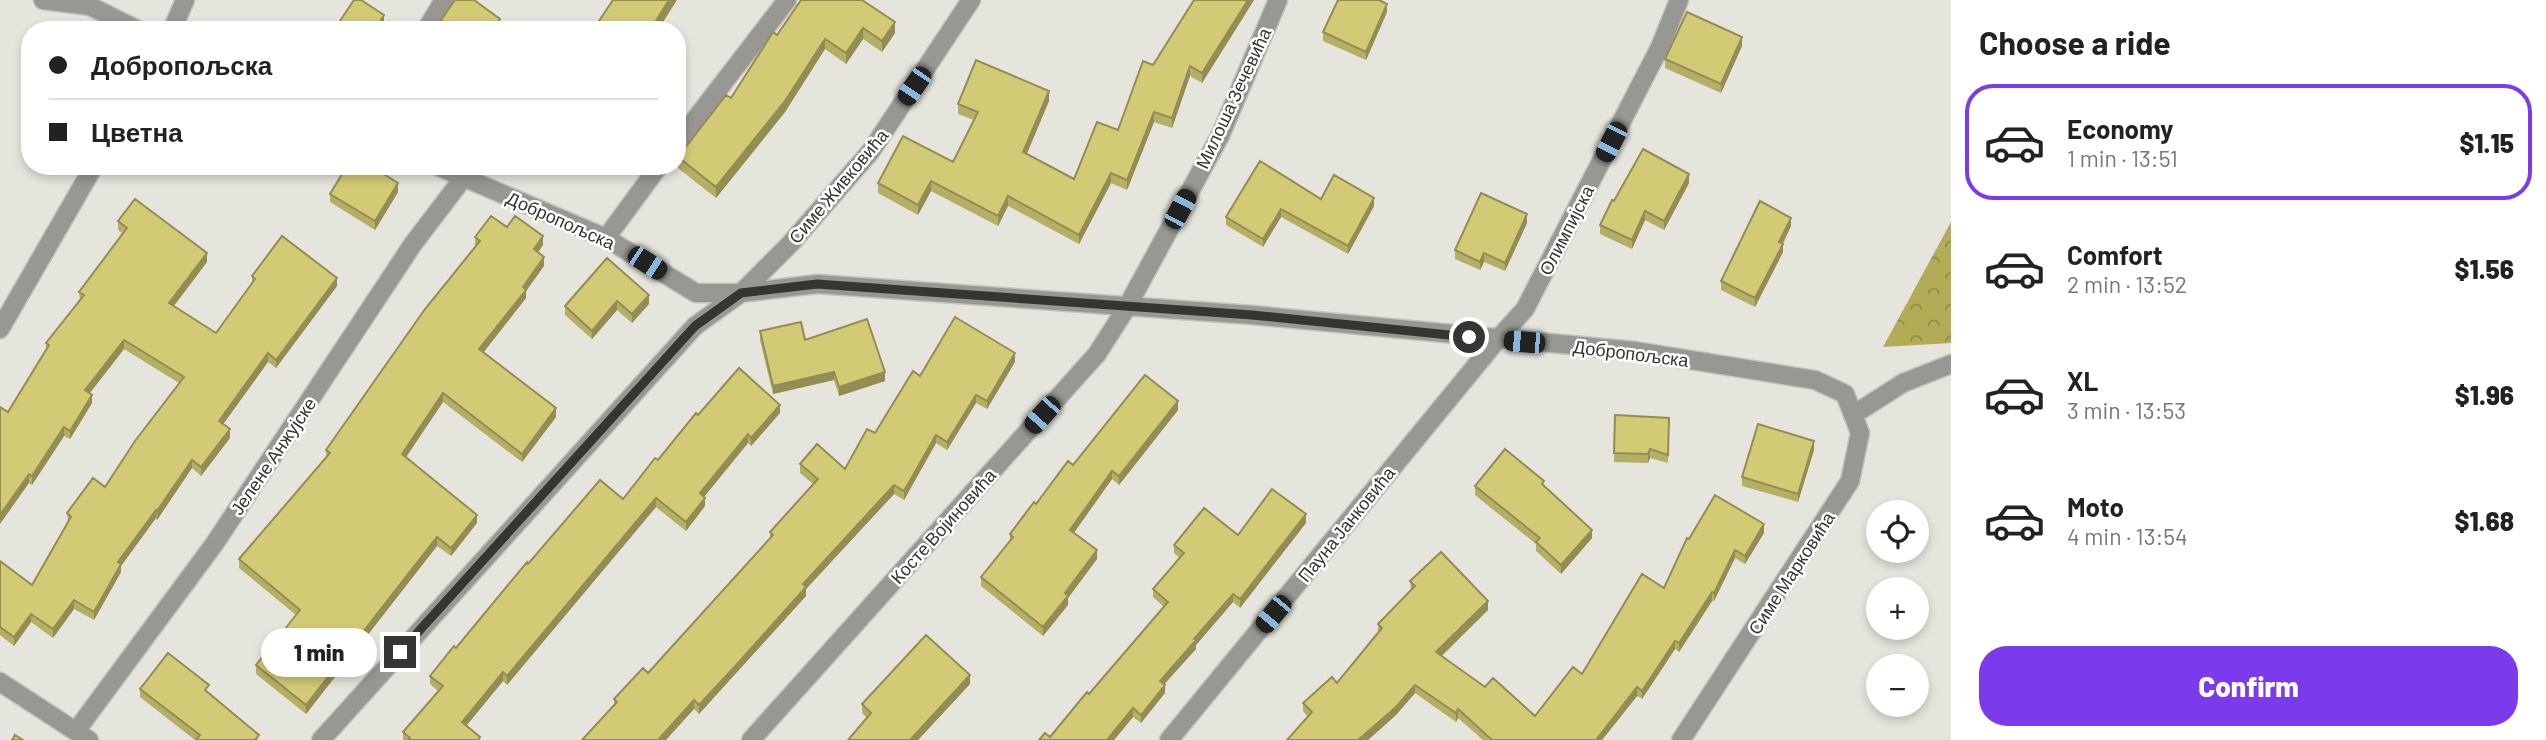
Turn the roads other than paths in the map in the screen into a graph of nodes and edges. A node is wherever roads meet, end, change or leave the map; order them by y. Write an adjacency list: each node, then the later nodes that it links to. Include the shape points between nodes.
1 (43, 0): 8 (street, via 90,6)
2 (184, 0): 9 (street)
3 (444, 0): 10 (street)
4 (787, 0): 11 (street)
5 (971, 0): 17 (street, Симе Живковића, via 871,151)
6 (1278, 0): 18 (street, Милоша Зечевића, via 1220,136)
7 (1679, 0): 20 (street, Олимпијска, via 1660,47 1525,309)
8 (120, 21)
9 (176, 21)
10 (431, 21)
11 (686, 131)
12 (89, 175): 19 (street)
13 (459, 175): 15 (street, Добропољска)
14 (652, 175): 16 (street)
15 (464, 177): 16 (street, Добропољска); 25 (street, Јелене Анжујске, via 413,244)
16 (606, 239): 17 (street, Добропољска, via 696,293)
17 (741, 293): 18 (street, Добропољска, via 817,284); 26 (street, Симе Живковића, via 695,326)
18 (1127, 307): 20 (street, Добропољска); 27 (street, Косте Војиновића, via 1097,354)
19 (0, 329)
20 (1497, 340): 22 (street, Добропољска, via 1649,354 1815,380); 28 (street, Пауна Јанковића)
21 (1951, 364): 23 (street, via 1903,383)
22 (1845, 394): 23 (street, Симе Марковића)
23 (1853, 415): 29 (street, Симе Марковића, via 1860,433 1850,481)
24 (0, 682): 25 (street)
25 (82, 736)
26 (321, 740)
27 (751, 740)
28 (1170, 740)
29 (1681, 740)

